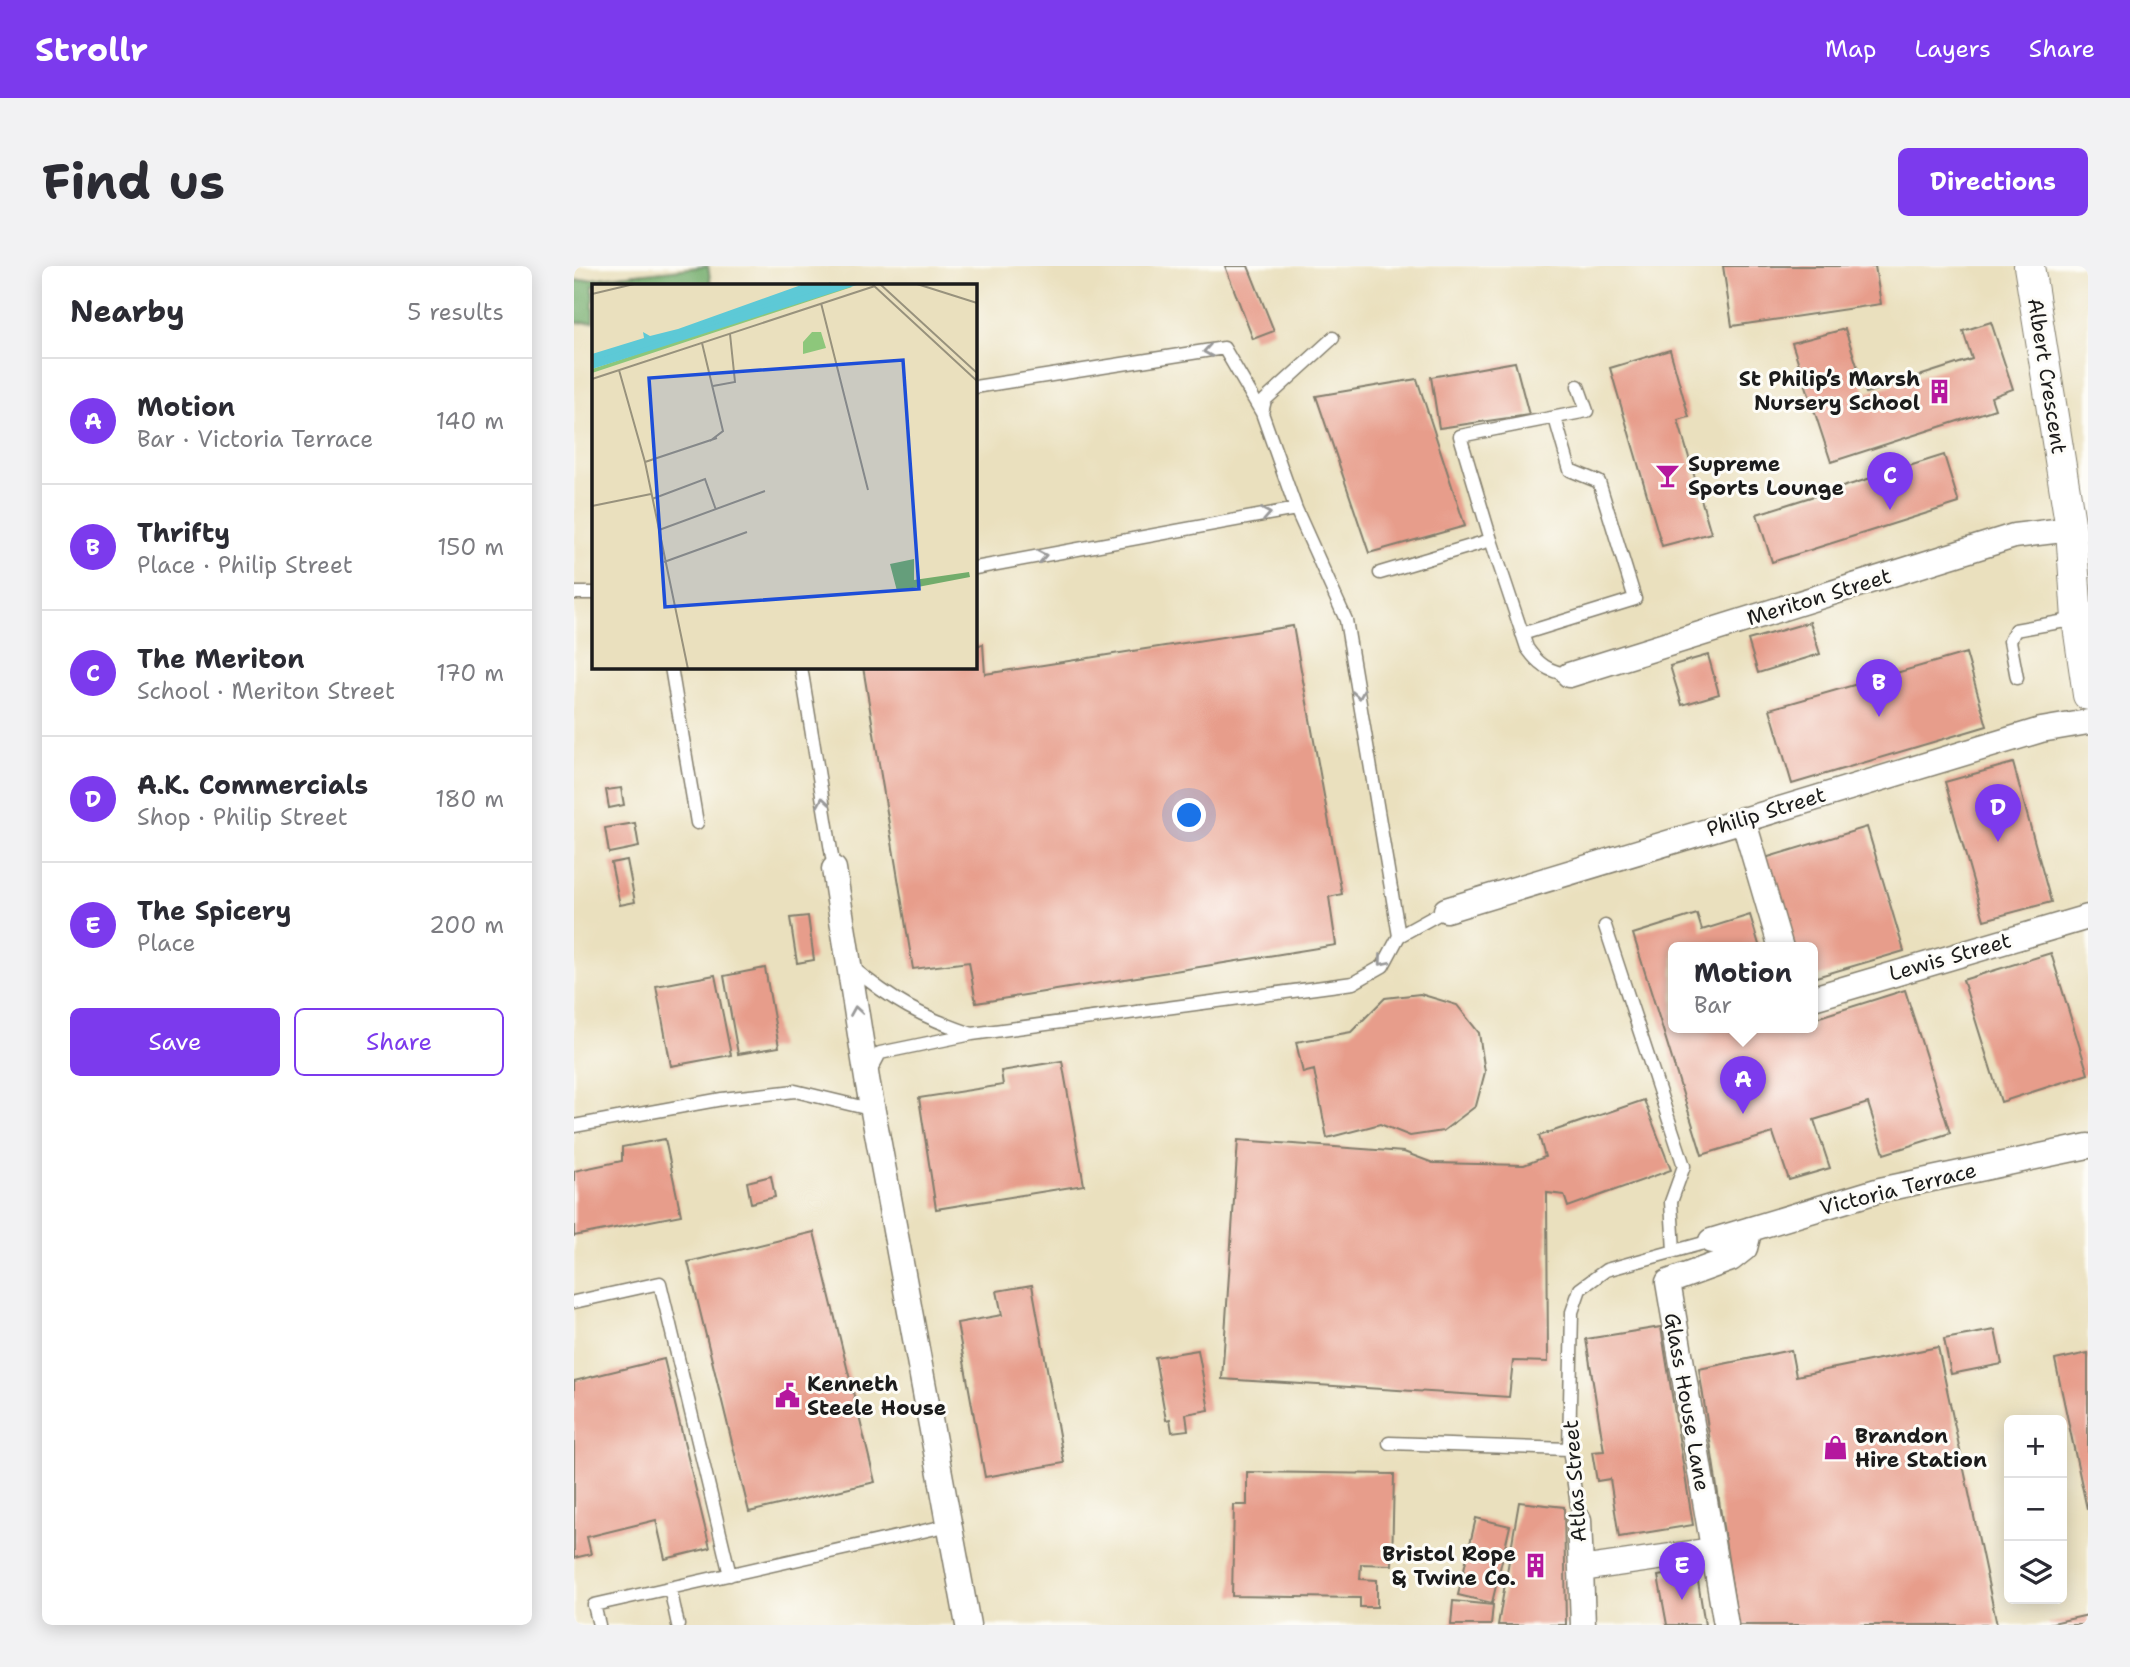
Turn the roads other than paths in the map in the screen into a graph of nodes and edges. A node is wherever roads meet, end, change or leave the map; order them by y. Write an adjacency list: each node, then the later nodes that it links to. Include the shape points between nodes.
1 (2029, 266): 8 (street, Albert Crescent)
2 (1333, 338): 5 (lane, via 1265,400)
3 (1578, 386): 6 (lane, via 1587,411)
4 (976, 387): 5 (lane, one-way to 4, via 1224,348)
5 (1262, 414): 7 (lane)
6 (1555, 418): 9 (lane, via 1460,436); 15 (lane, via 1570,470 1599,482 1635,598)
7 (1296, 509): 10 (lane, one-way to 7); 29 (lane, one-way to 29, via 1346,620)
8 (2071, 529): 14 (street, Albert Crescent); 19 (street, Meriton Street, via 2014,536)
9 (1490, 540): 11 (lane); 15 (lane)
10 (976, 568)
11 (1380, 573)
12 (574, 593): 13 (lane)
13 (592, 593)
14 (2077, 619): 16 (street, Albert Crescent); 20 (lane, via 2015,630 2010,641)
15 (1522, 634): 19 (lane, via 1537,663)
16 (2086, 662): 21 (street, Albert Crescent)
17 (671, 668): 24 (lane)
18 (801, 668): 25 (lane, one-way to 18)
19 (1569, 675)
20 (2017, 678)
21 (2088, 695)
22 (2088, 722): 23 (street, Philip Street, via 2040,730)
23 (1743, 819): 26 (street, Philip Street); 30 (street)
24 (697, 823)
25 (834, 870): 31 (street)
26 (1447, 910): 29 (lane)
27 (2088, 917): 32 (street, Lewis Street)
28 (1605, 926): 40 (lane, via 1685,1166 1671,1202)
29 (1399, 936): 33 (lane, one-way to 33, via 1383,967 1353,983)
30 (1779, 942)
31 (849, 964): 33 (lane, via 923,1017); 34 (street, one-way to 31)
32 (1818, 997)
33 (972, 1034): 34 (lane, via 880,1053)
34 (867, 1079): 35 (street)
35 (875, 1110): 36 (lane, via 795,1091 722,1099); 45 (street)
36 (574, 1126)
37 (2088, 1146): 38 (street, Victoria Terrace, via 1880,1190)
38 (1750, 1229): 39 (street, Victoria Terrace); 46 (street, Glass House Lane, via 1745,1248 1731,1259 1668,1282)
39 (1711, 1241): 40 (lane, Atlas Street)
40 (1674, 1251): 43 (lane, Atlas Street, via 1606,1270 1580,1289 1572,1312)
41 (574, 1302): 48 (lane, via 660,1283)
42 (1390, 1443): 43 (lane)
43 (1569, 1449): 44 (lane, Atlas Street)
44 (1579, 1520): 47 (street, Atlas Street)
45 (950, 1525): 48 (lane); 52 (street)
46 (1713, 1550): 47 (street, Atlas Street); 54 (street, Glass House Lane)
47 (1581, 1569): 53 (street, Atlas Street)
48 (730, 1575): 49 (lane)
49 (670, 1588): 50 (lane, via 594,1605); 51 (lane)
50 (599, 1625)
51 (678, 1625)
52 (968, 1625)
53 (1583, 1625)
54 (1726, 1625)

